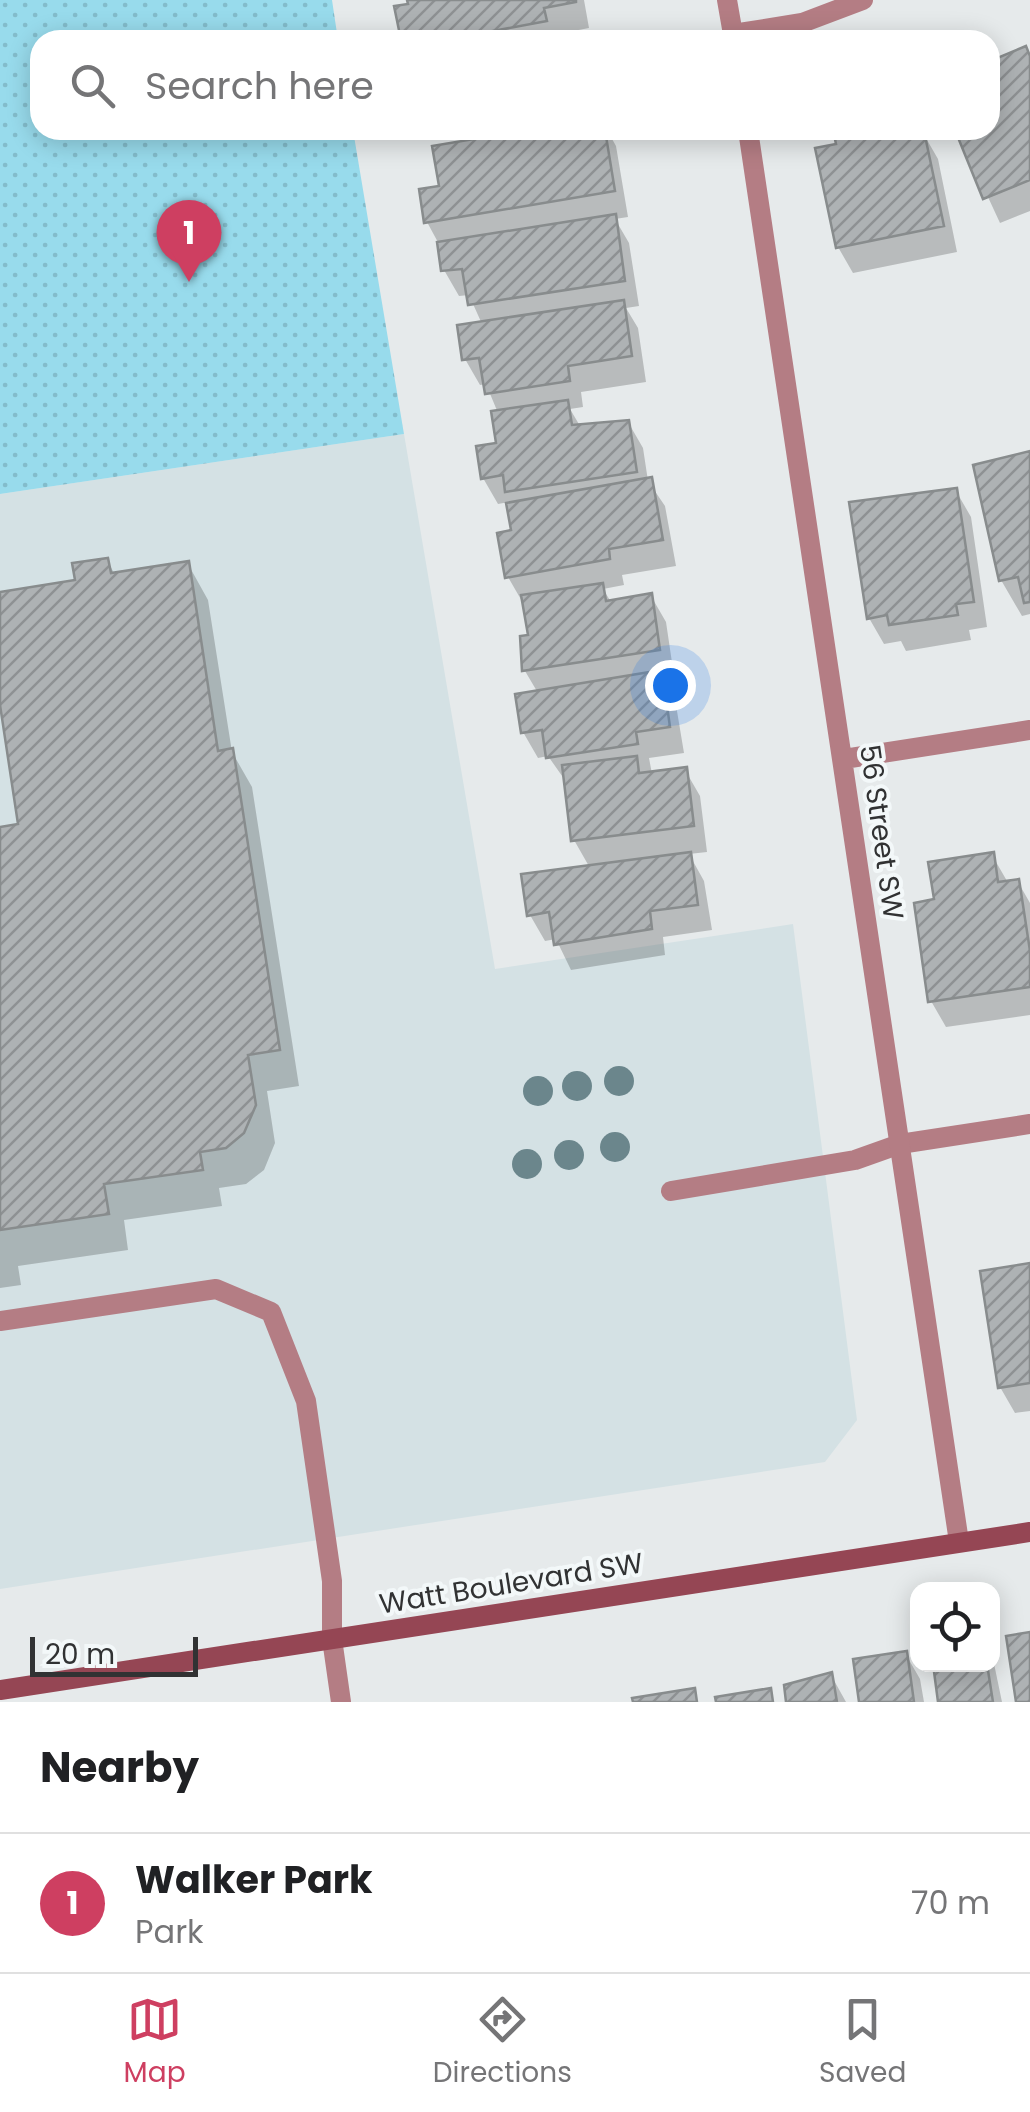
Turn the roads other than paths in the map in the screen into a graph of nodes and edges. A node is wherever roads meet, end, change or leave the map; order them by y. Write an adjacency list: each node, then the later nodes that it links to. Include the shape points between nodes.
1 (727, 0): 3 (street)
2 (863, 0): 4 (street)
3 (732, 30)
4 (765, 30)
5 (750, 140): 7 (street, 56 Street SW)
6 (1030, 730): 7 (street)
7 (844, 759): 9 (street, 56 Street SW)
8 (1030, 1124): 9 (street)
9 (900, 1144): 10 (street, via 855,1160); 13 (street, 56 Street SW)
10 (671, 1191)
11 (0, 1321): 14 (street, via 216,1288 270,1312 306,1400 332,1581)
12 (1030, 1532): 13 (street, Watt Boulevard SW)
13 (959, 1542): 14 (street, Watt Boulevard SW)
14 (332, 1639): 15 (street, Watt Boulevard SW); 16 (street)
15 (0, 1690)
16 (341, 1702)

